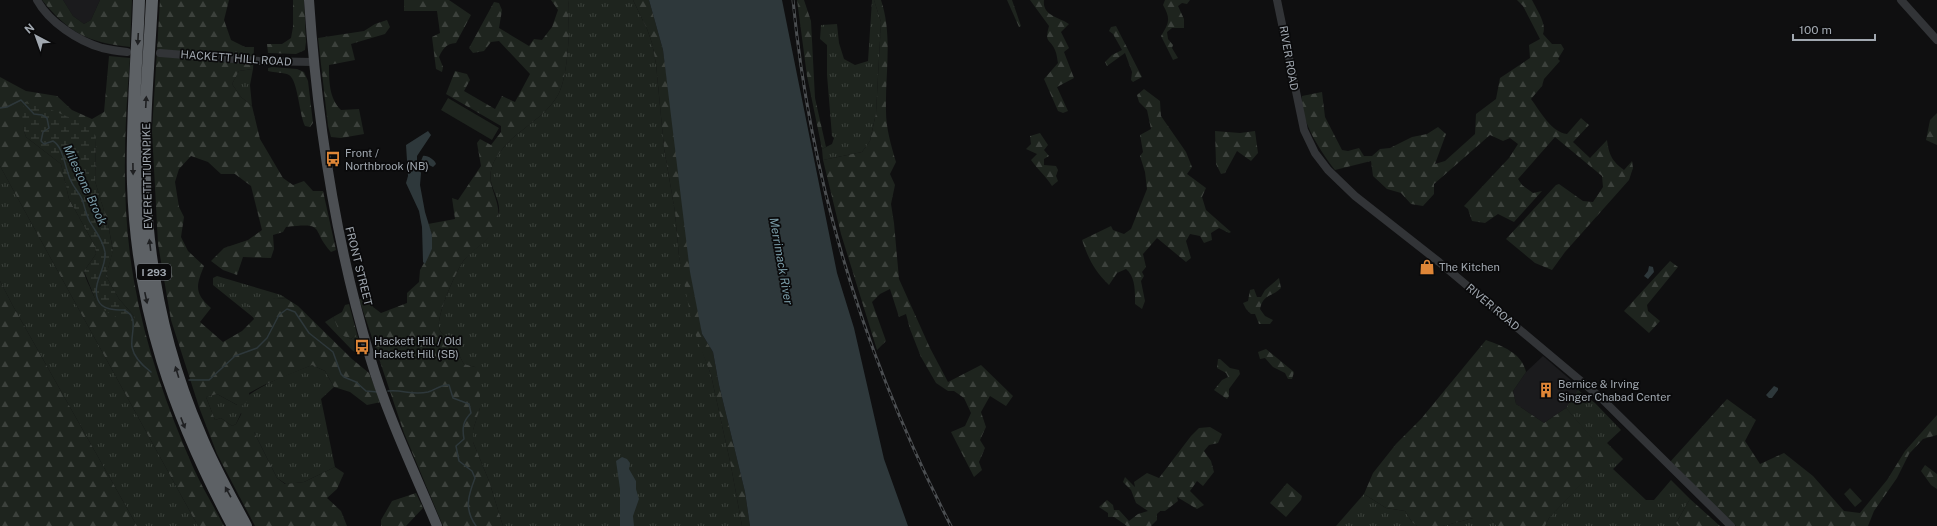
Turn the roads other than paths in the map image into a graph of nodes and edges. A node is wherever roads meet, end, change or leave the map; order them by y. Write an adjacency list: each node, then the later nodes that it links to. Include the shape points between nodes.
1 (37, 0): 8 (street, via 56,22 83,40 101,48)
2 (140, 0): 11 (highway, EVERETT TURNPIKE / I 293, one-way to 11, via 133,165 134,210 142,274 160,354 182,421 202,468)
3 (152, 0): 12 (highway, EVERETT TURNPIKE / I 293, one-way to 3, via 199,434 170,348 156,286 145,184)
4 (309, 0): 10 (main road, FRONT STREET)
5 (1277, 0): 14 (street, RIVER ROAD, via 1304,130 1315,153 1328,170 1355,196 1439,262 1596,394)
6 (1900, 0): 7 (street)
7 (1937, 40)
8 (127, 52)
9 (160, 53): 10 (street, HACKETT HILL ROAD, via 259,61)
10 (313, 62): 13 (main road, FRONT STREET, via 331,194 355,302 371,359)
11 (233, 526)
12 (246, 526)
13 (437, 526)
14 (1731, 526)

